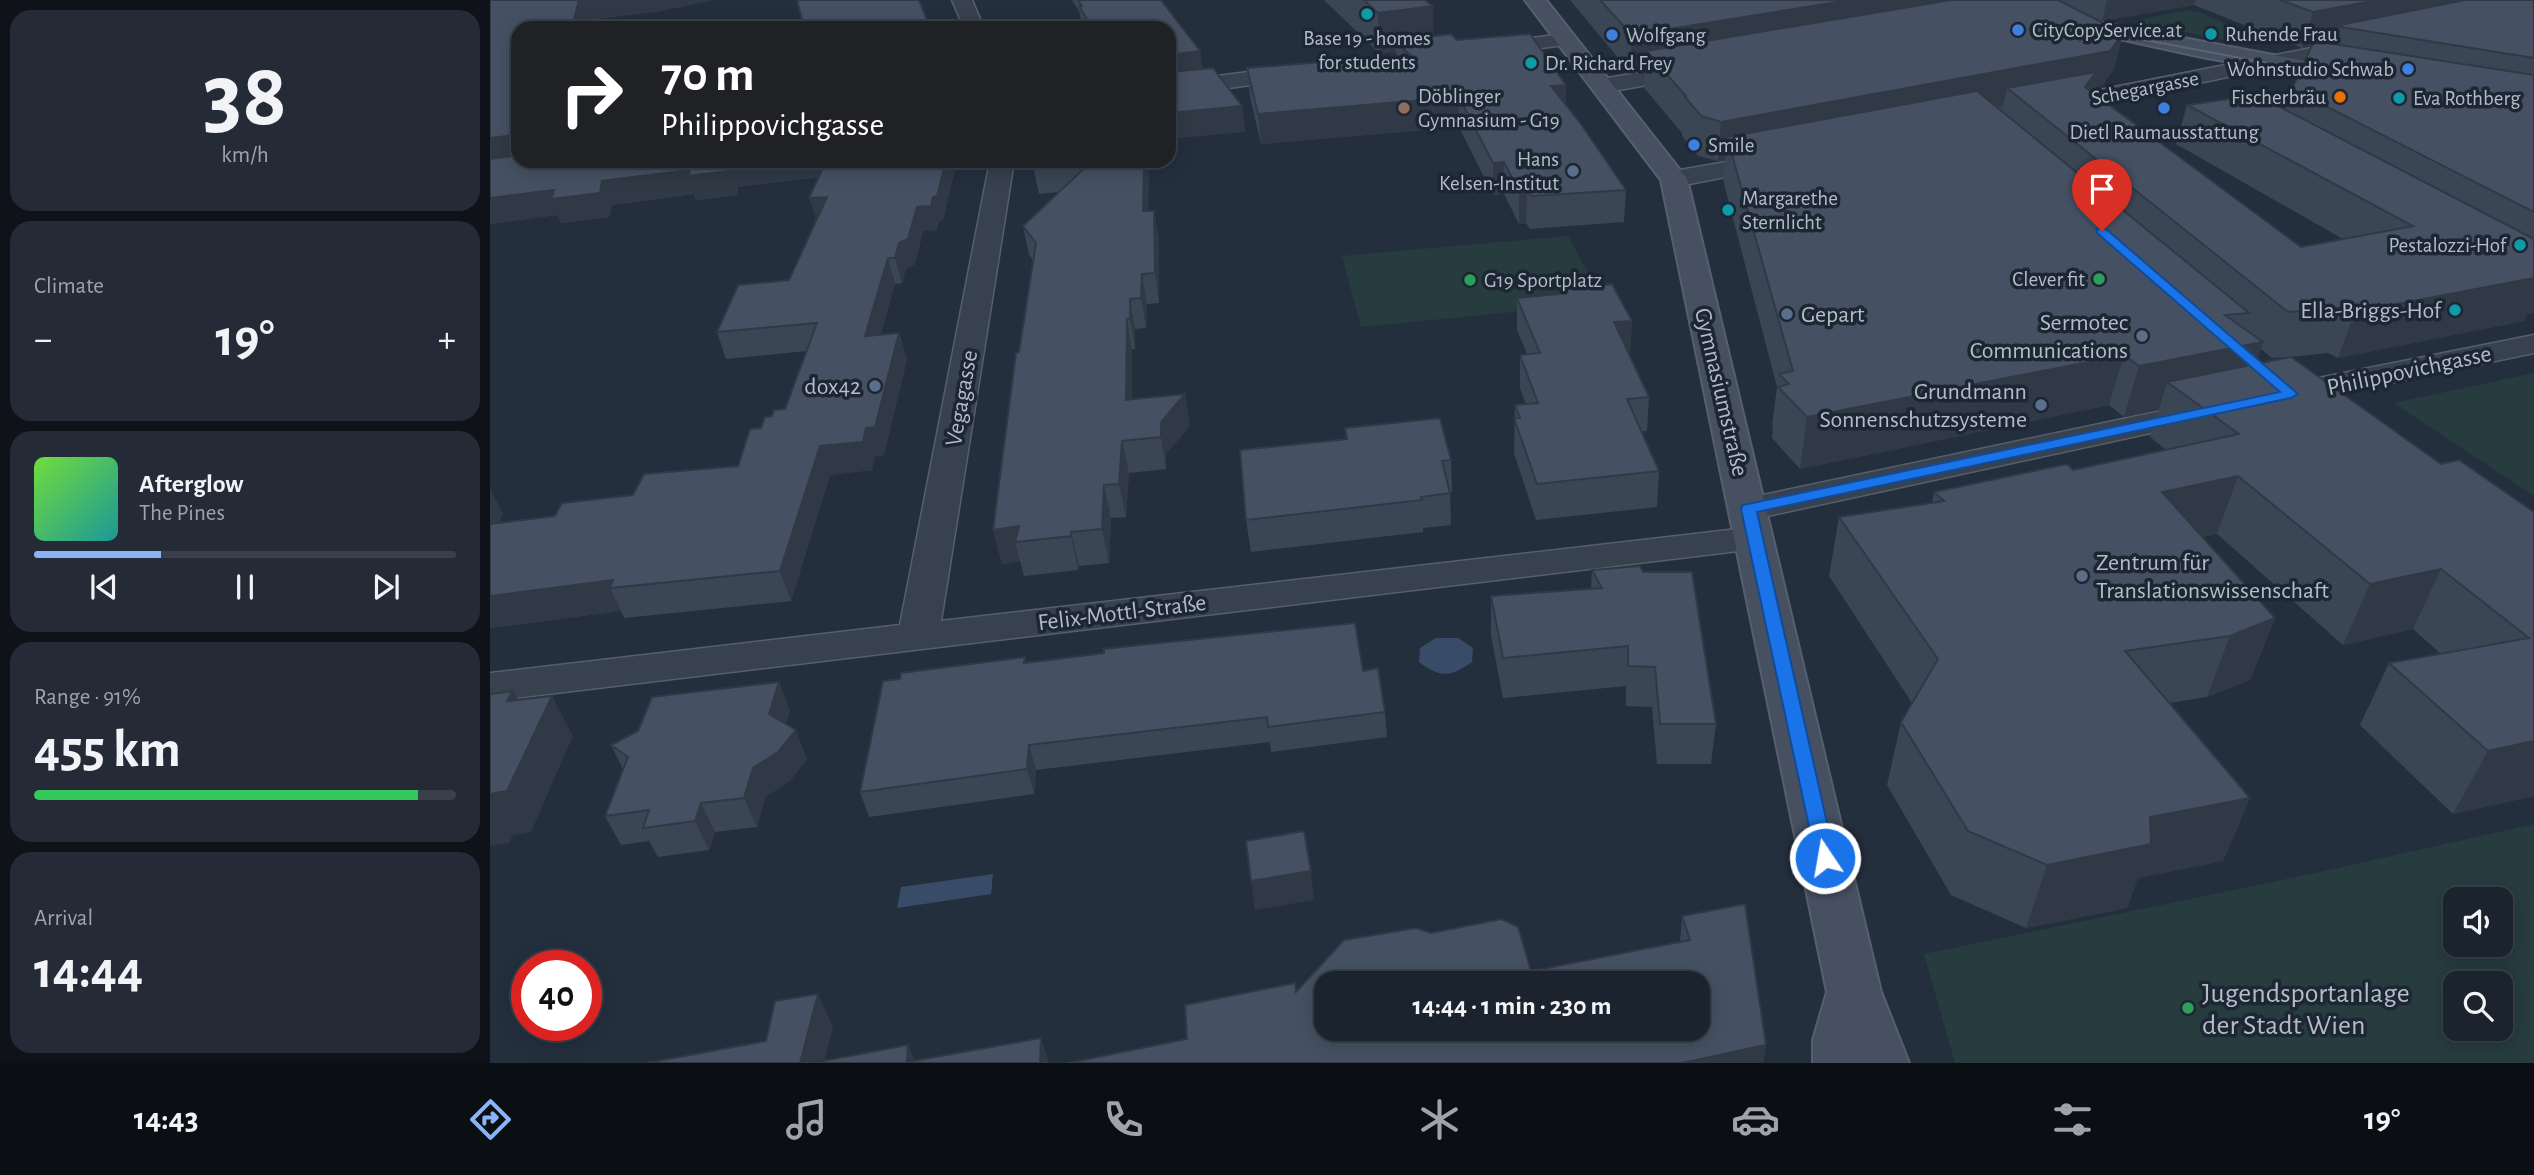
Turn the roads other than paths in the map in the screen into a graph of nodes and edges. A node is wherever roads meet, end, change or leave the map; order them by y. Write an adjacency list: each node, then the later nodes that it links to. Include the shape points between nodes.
1 (962, 0): 4 (street)
2 (1535, 0): 5 (street, Gymnasiumstraße)
3 (2049, 19): 8 (street)
4 (971, 21)
5 (1565, 40): 7 (street); 13 (street, Gymnasiumstraße)
6 (2374, 41): 8 (street, Schegargasse)
7 (1472, 51)
8 (2268, 62): 11 (street); 12 (street, Schegargasse)
9 (1710, 67): 13 (street)
10 (1314, 71): 14 (street)
11 (2375, 80)
12 (2175, 83): 15 (street); 16 (street, Schegargasse)
13 (1602, 86): 19 (street, Gymnasiumstraße)
14 (1176, 88)
15 (2211, 103)
16 (2029, 111)
17 (1792, 157): 19 (street)
18 (1001, 168): 22 (street, Vegagasse)
19 (1674, 179): 21 (street, Gymnasiumstraße)
20 (2534, 344): 21 (street, Philippovichgasse, via 2262,395)
21 (1752, 523): 22 (street, Felix-Mottl-Straße); 24 (street, Gymnasiumstraße)
22 (918, 636): 23 (street, Felix-Mottl-Straße)
23 (490, 687)
24 (1854, 992): 25 (street, Gymnasiumstraße, via 1841,1040); 26 (street, Gymnasiumstraße)
25 (1841, 1063)
26 (1881, 1063)

